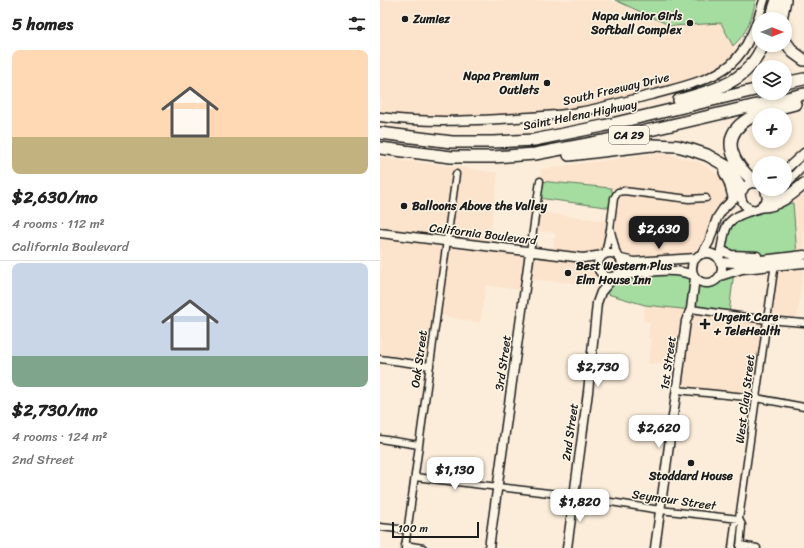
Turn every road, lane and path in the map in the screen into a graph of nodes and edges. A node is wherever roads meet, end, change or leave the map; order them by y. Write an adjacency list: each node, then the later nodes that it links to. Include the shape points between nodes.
1 (764, 0): 14 (main road, South Freeway Drive, via 753,31 735,60 712,76 683,86 599,108 556,115 447,122)
2 (777, 0): 4 (highway)
3 (786, 0): 5 (highway)
4 (773, 12)
5 (783, 12)
6 (792, 51): 8 (highway)
7 (759, 52): 16 (highway, via 745,72 719,88)
8 (804, 60)
9 (804, 79): 10 (highway)
10 (792, 82)
11 (752, 91): 16 (highway, Saint Helena Highway / CA 29)
12 (804, 94): 19 (highway, CA 29, via 535,154)
13 (804, 101): 24 (highway, via 753,117 742,123 735,132 732,154 741,170)
14 (380, 117)
15 (380, 133): 16 (highway, Saint Helena Highway / CA 29, via 452,142 493,142 534,140)
16 (570, 133)
17 (380, 148): 19 (highway, CA 29)
18 (804, 153): 20 (main road)
19 (451, 157): 28 (highway, via 506,160 661,144 692,150 719,162)
20 (792, 164)
21 (804, 165): 23 (main road)
22 (456, 174): 35 (street, Oak Street)
23 (792, 178)
24 (752, 179)
25 (540, 181): 37 (street, 3rd Street)
26 (752, 184): 28 (main road, via 747,184)
27 (804, 184): 32 (highway, via 772,205)
28 (739, 192): 32 (main road, via 743,204 750,209); 40 (main road, via 717,218 709,242)
29 (766, 196): 32 (main road)
30 (773, 196): 32 (main road)
31 (706, 198): 33 (street, via 690,199 621,190 614,198)
32 (761, 206): 36 (main road, via 731,220)
33 (610, 230): 38 (street); 41 (street)
34 (380, 233): 35 (main road, California Boulevard)
35 (447, 241): 37 (main road, California Boulevard); 55 (street, Oak Street)
36 (721, 250): 43 (main road, via 731,256 755,255); 44 (main road)
37 (530, 252): 42 (main road, California Boulevard); 62 (main road, 3rd Street)
38 (604, 254): 41 (main road, via 610,253); 42 (main road, California Boulevard); 47 (main road, via 598,260)
39 (804, 255): 45 (main road)
40 (699, 256): 41 (main road, via 634,262); 44 (main road, via 713,255); 50 (main road, via 692,265)
41 (619, 257): 49 (main road, via 622,267)
42 (583, 258): 47 (main road, California Boulevard)
43 (766, 259): 44 (main road, via 736,263); 45 (main road)
44 (720, 261): 48 (main road)
45 (775, 262): 46 (main road); 48 (main road); 52 (street, West Clay Street)
46 (804, 263)
47 (598, 268): 49 (main road, via 602,275)
48 (720, 276): 50 (main road, via 708,284)
49 (615, 277): 50 (main road, via 672,270 685,272); 63 (main road, 2nd Street, via 601,292 597,303)
50 (694, 277): 51 (main road, 1st Street)
51 (691, 309): 52 (street); 56 (main road, 1st Street, via 686,321)
52 (767, 320): 53 (street); 57 (street, West Clay Street)
53 (804, 323)
54 (380, 359): 55 (street)
55 (430, 366): 60 (street, Oak Street)
56 (677, 390): 57 (street); 64 (main road, 1st Street)
57 (756, 398): 58 (street); 65 (street, West Clay Street)
58 (804, 407)
59 (380, 439): 60 (street)
60 (419, 445): 61 (street, Oak Street)
61 (415, 477): 62 (street, Seymour Street); 67 (street, Oak Street)
62 (497, 487): 63 (street, Seymour Street); 71 (main road, 3rd Street)
63 (574, 496): 64 (street, Seymour Street); 72 (main road, 2nd Street)
64 (660, 510): 65 (street, Seymour Street); 73 (main road, 1st Street)
65 (740, 519): 68 (street, West Clay Street); 74 (street, West Clay Street, via 735,524)
66 (380, 527): 67 (street)
67 (407, 530): 69 (street, Oak Street)
68 (740, 546): 75 (street)
69 (405, 547): 70 (street)
70 (423, 548)
71 (489, 548)
72 (567, 548)
73 (656, 548)
74 (732, 548)
75 (757, 548)

